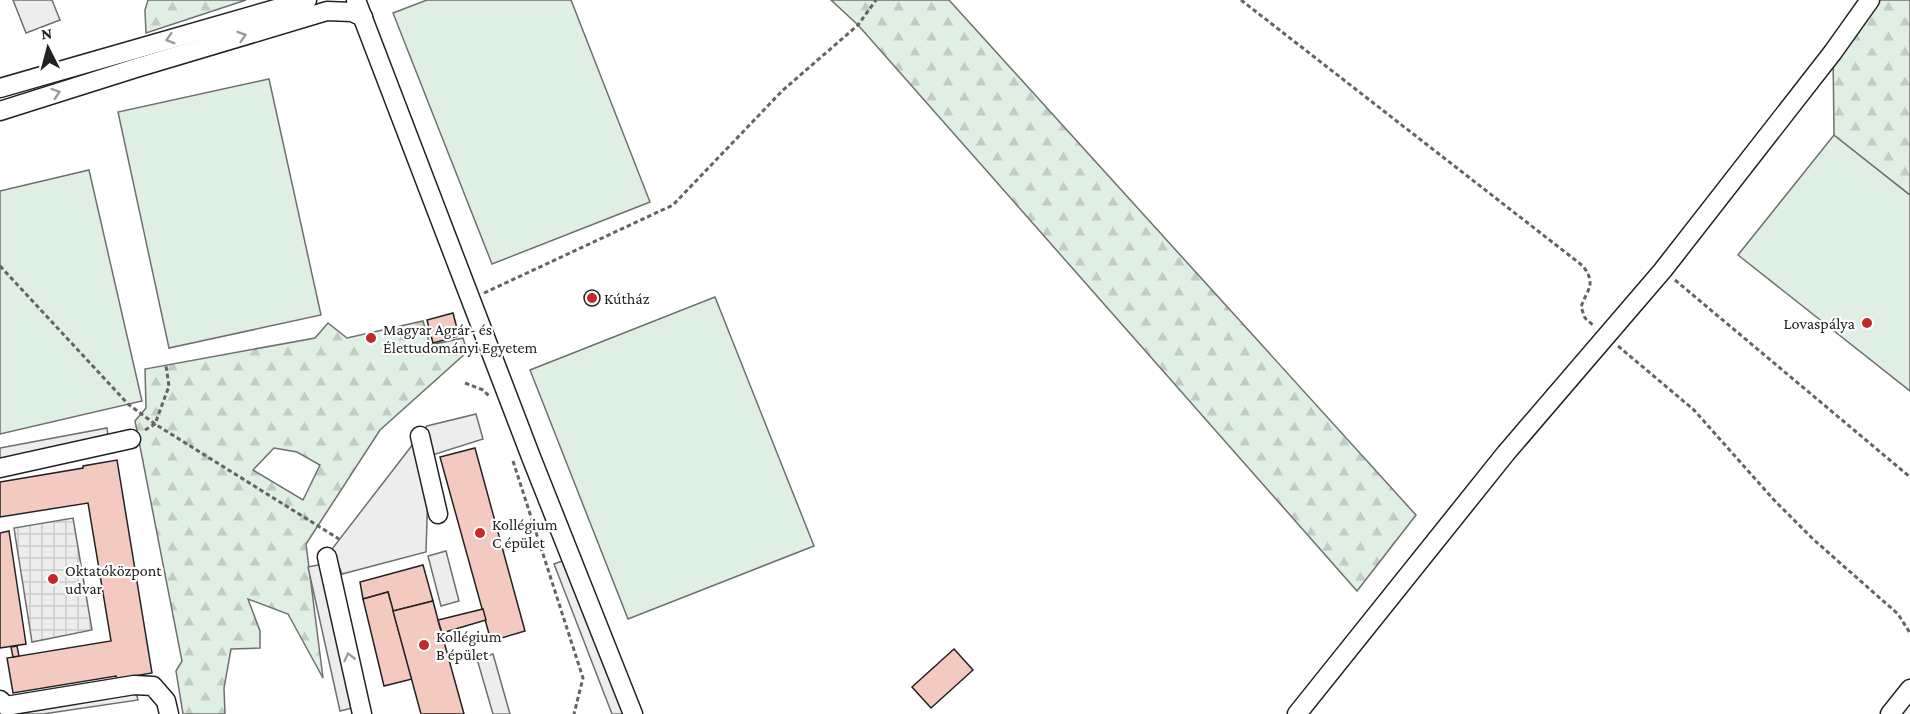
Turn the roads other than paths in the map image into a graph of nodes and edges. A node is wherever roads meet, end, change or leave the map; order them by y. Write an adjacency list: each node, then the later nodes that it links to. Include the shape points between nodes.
1 (307, 0): 5 (street, one-way to 5)
2 (356, 0): 4 (street)
3 (1870, 0): 18 (street, via 1662,270 1506,453)
4 (363, 17): 5 (street, one-way to 4, via 327,11 352,12); 17 (street)
5 (133, 59): 6 (street); 7 (street, one-way to 5)
6 (0, 88)
7 (0, 111)
8 (420, 436): 11 (street)
9 (131, 439): 10 (street)
10 (0, 468)
11 (438, 514)
12 (327, 557): 16 (street, one-way to 12)
13 (1910, 689): 19 (street)
14 (0, 700): 15 (street, via 6,706 134,685 153,686 166,701)
15 (169, 714)
16 (362, 714)
17 (633, 714)
18 (1297, 714)
19 (1890, 714)

